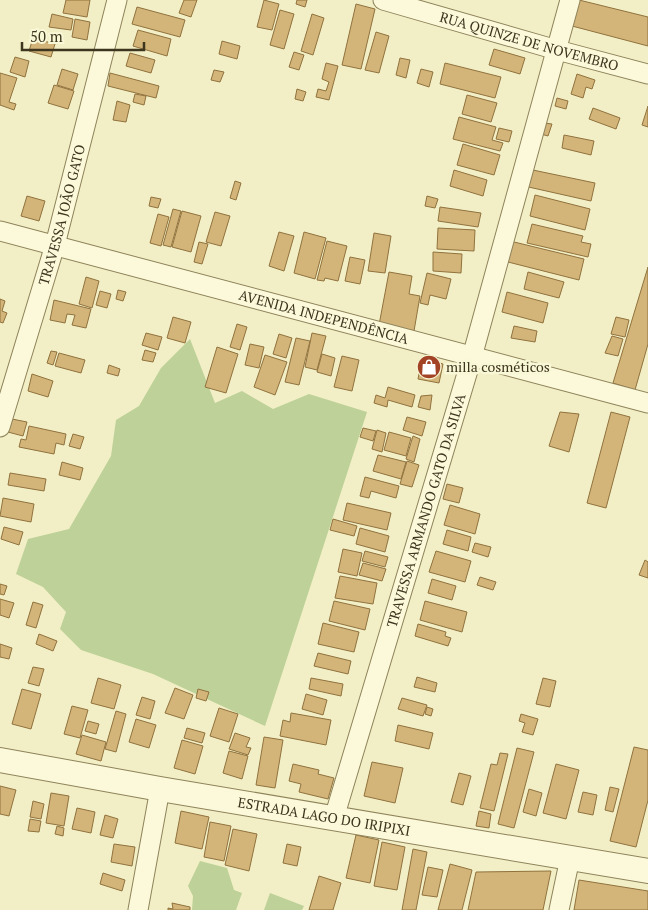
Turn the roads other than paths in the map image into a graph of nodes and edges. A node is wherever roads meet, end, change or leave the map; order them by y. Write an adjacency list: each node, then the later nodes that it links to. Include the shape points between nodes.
1 (117, 0): 7 (street, TRAVESSA JOÃO GATO)
2 (383, 0): 4 (street, RUA QUINZE DE NOVEMBRO)
3 (570, 0): 4 (street, TRAVESSA ARMANDO GATO DA SILVA)
4 (557, 50): 5 (street, RUA QUINZE DE NOVEMBRO); 8 (street, TRAVESSA ARMANDO GATO DA SILVA)
5 (648, 74)
6 (0, 231): 7 (street, AVENIDA INDEPENDÊNCIA)
7 (55, 245): 8 (street, AVENIDA INDEPENDÊNCIA); 10 (street, TRAVESSA JOÃO GATO)
8 (472, 356): 9 (street, AVENIDA INDEPENDÊNCIA); 13 (street, TRAVESSA ARMANDO GATO DA SILVA)
9 (648, 403)
10 (0, 427)
11 (0, 760): 12 (street, ESTRADA LAGO DO IRIPIXI)
12 (160, 789): 13 (street, ESTRADA LAGO DO IRIPIXI); 16 (street)
13 (334, 818): 14 (street, ESTRADA LAGO DO IRIPIXI)
14 (570, 858): 15 (street, ESTRADA LAGO DO IRIPIXI); 17 (street)
15 (648, 871)
16 (138, 910)
17 (559, 910)

